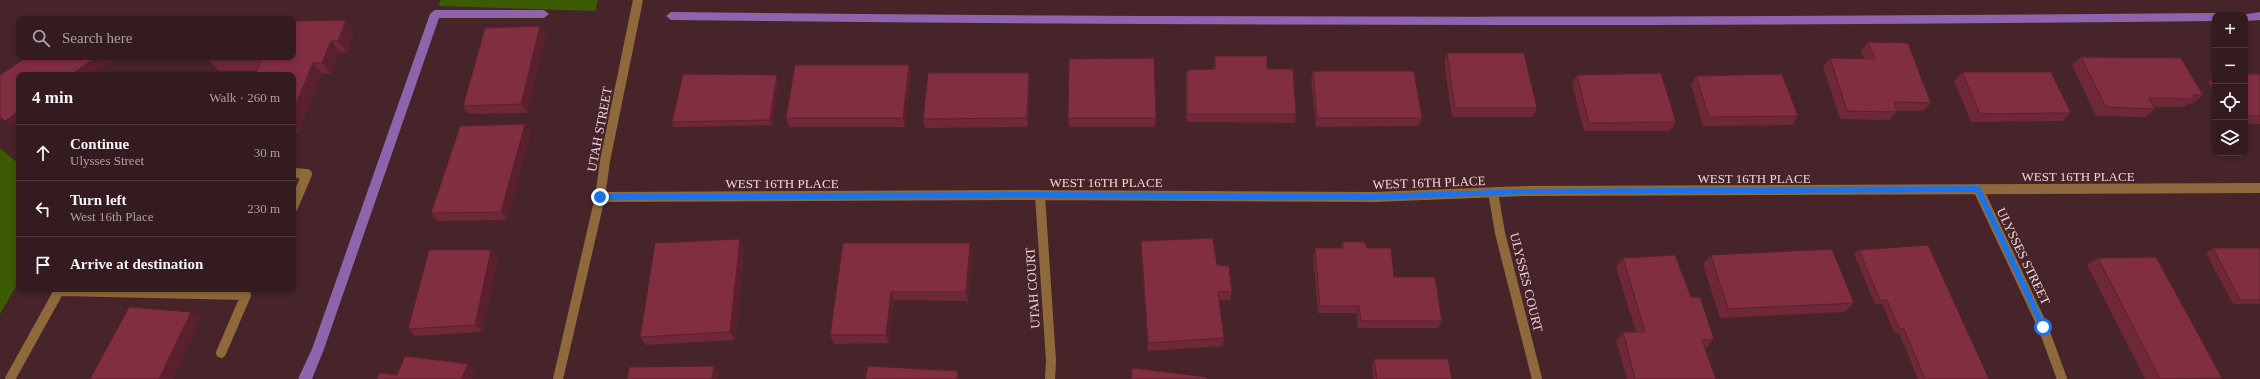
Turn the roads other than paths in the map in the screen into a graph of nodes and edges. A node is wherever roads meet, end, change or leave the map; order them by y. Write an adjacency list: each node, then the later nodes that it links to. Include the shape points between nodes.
1 (638, 0): 7 (street, UTAH STREET)
2 (296, 173): 8 (street, via 307,174)
3 (2260, 188): 4 (street, WEST 16TH PLACE)
4 (1978, 189): 5 (street, WEST 16TH PLACE); 16 (street, ULYSSES STREET, via 2043,327)
5 (1493, 192): 6 (street, WEST 16TH PLACE, via 1374,197); 15 (street, ULYSSES COURT, via 1500,233)
6 (1040, 195): 7 (street, WEST 16TH PLACE); 14 (street, UTAH COURT)
7 (600, 197): 13 (street, UTAH STREET)
8 (296, 200)
9 (59, 292): 12 (street)
10 (134, 292): 11 (street, via 246,295)
11 (221, 353)
12 (10, 379)
13 (558, 379)
14 (1050, 379)
15 (1536, 379)
16 (2062, 379)

